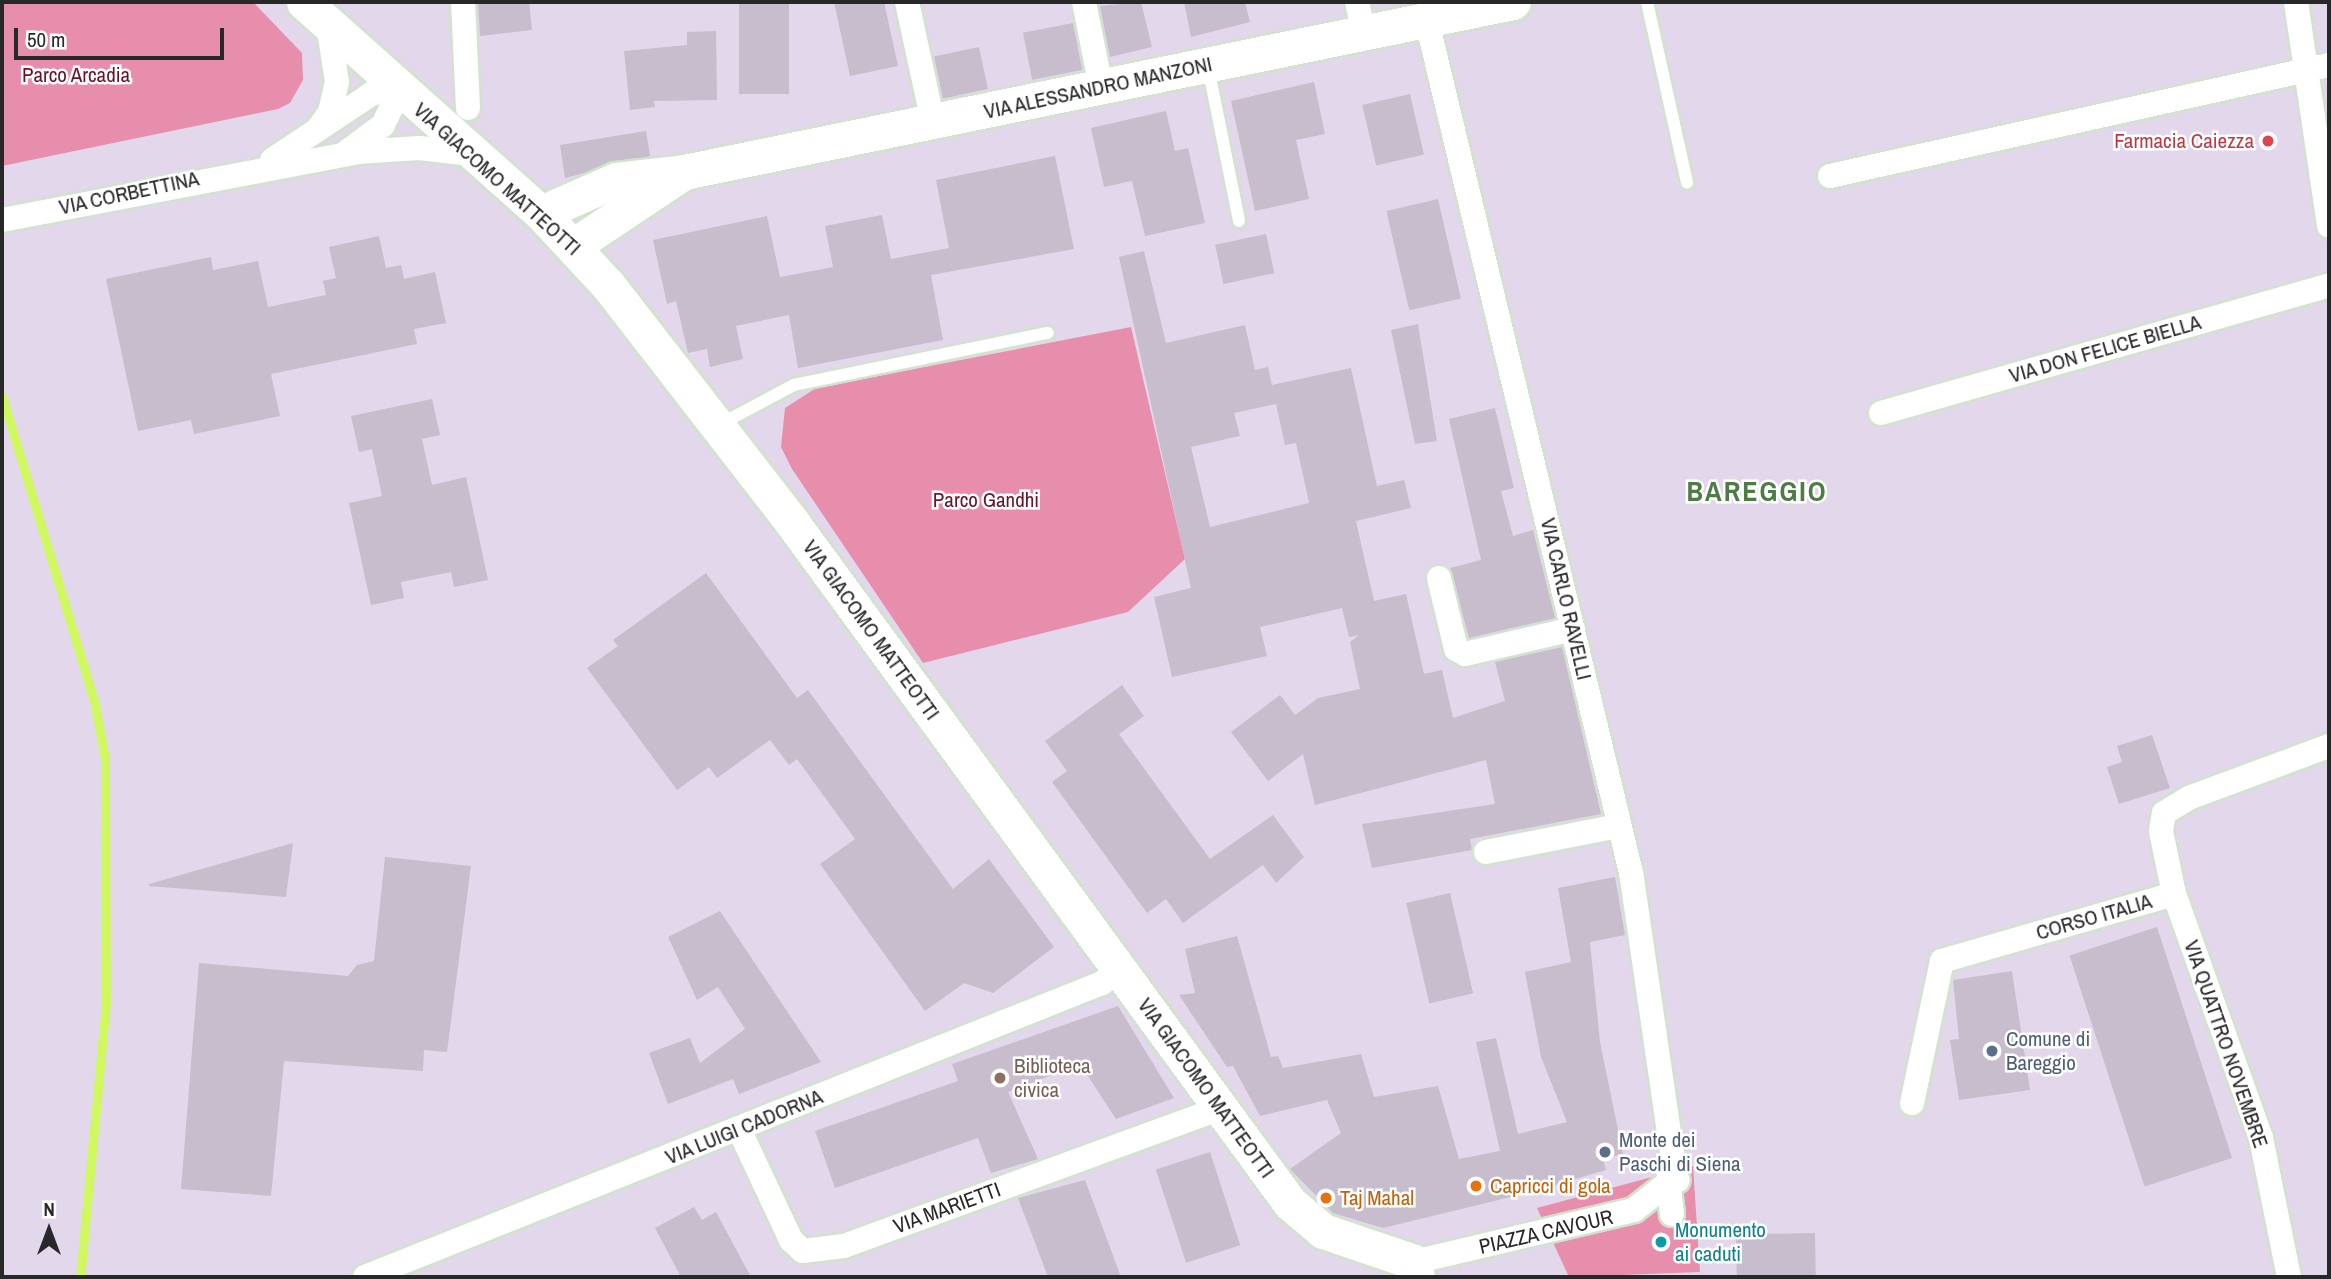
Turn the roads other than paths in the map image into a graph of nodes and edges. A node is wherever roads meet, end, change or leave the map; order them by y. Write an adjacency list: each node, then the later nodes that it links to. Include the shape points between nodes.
1 (463, 2): 14 (street)
2 (907, 2): 15 (street)
3 (1084, 2): 12 (street)
4 (1513, 2): 9 (street, VIA ALESSANDRO MANZONI)
5 (1647, 2): 22 (lane)
6 (2296, 2): 11 (street)
7 (316, 13): 13 (street, VIA GIACOMO MATTEOTTI); 16 (street, via 337,53 334,97)
8 (1360, 18): 9 (street, VIA ALESSANDRO MANZONI); 10 (street, VIA ALESSANDRO MANZONI)
9 (1427, 21): 33 (street, VIA CARLO RAVELLI)
10 (1208, 66): 12 (street, VIA ALESSANDRO MANZONI); 25 (lane)
11 (2318, 69): 21 (street); 26 (street)
12 (1101, 87): 15 (street, VIA ALESSANDRO MANZONI)
13 (400, 90): 16 (street, VIA CORBETTINA, via 373,93); 17 (street, VIA GIACOMO MATTEOTTI); 18 (street, VIA CORBETTINA, via 383,125 356,148)
14 (468, 108)
15 (933, 122): 20 (street, VIA ALESSANDRO MANZONI)
16 (310, 138): 19 (street, VIA CORBETTINA)
17 (472, 154): 18 (street, VIA CORBETTINA, via 419,148); 23 (street, VIA GIACOMO MATTEOTTI)
18 (331, 157): 19 (street, VIA CORBETTINA)
19 (256, 167): 24 (street, VIA CORBETTINA)
20 (684, 172): 23 (street, VIA ALESSANDRO MANZONI, via 616,180); 27 (street, VIA ALESSANDRO MANZONI)
21 (1830, 176)
22 (1687, 183)
23 (541, 213): 27 (street, VIA GIACOMO MATTEOTTI)
24 (2, 220)
25 (1239, 221)
26 (2329, 226)
27 (573, 246): 31 (street, VIA GIACOMO MATTEOTTI)
28 (2329, 285): 30 (street, VIA DON FELICE BIELLA)
29 (1048, 333): 31 (lane, via 794,385)
30 (1881, 413)
31 (718, 425): 38 (street, VIA GIACOMO MATTEOTTI)
32 (1439, 578): 33 (street, via 1457,649 1465,654)
33 (1573, 629): 35 (street, VIA CARLO RAVELLI)
34 (2329, 746): 37 (street, CORSO ITALIA, via 2164,813 2161,831)
35 (1619, 826): 36 (street); 42 (street, VIA CARLO RAVELLI)
36 (1486, 852)
37 (2174, 894): 39 (street, CORSO ITALIA, via 1942,961); 46 (street, VIA QUATTRO NOVEMBRE, via 2262,1138)
38 (1119, 969): 40 (street, VIA GIACOMO MATTEOTTI); 41 (street, VIA LUIGI CADORNA, via 1102,983)
39 (1912, 1103)
40 (1221, 1108): 41 (street, VIA MARIETTI, via 844,1246 803,1251 790,1240); 44 (street, VIA GIACOMO MATTEOTTI, via 1290,1203 1323,1231)
41 (739, 1129): 45 (street, VIA LUIGI CADORNA)
42 (1677, 1180): 43 (street, VIA CARLO RAVELLI); 44 (street, PIAZZA CAVOUR, via 1634,1210 1477,1258)
43 (1672, 1214)
44 (1416, 1270)
45 (365, 1277)
46 (2288, 1277)

